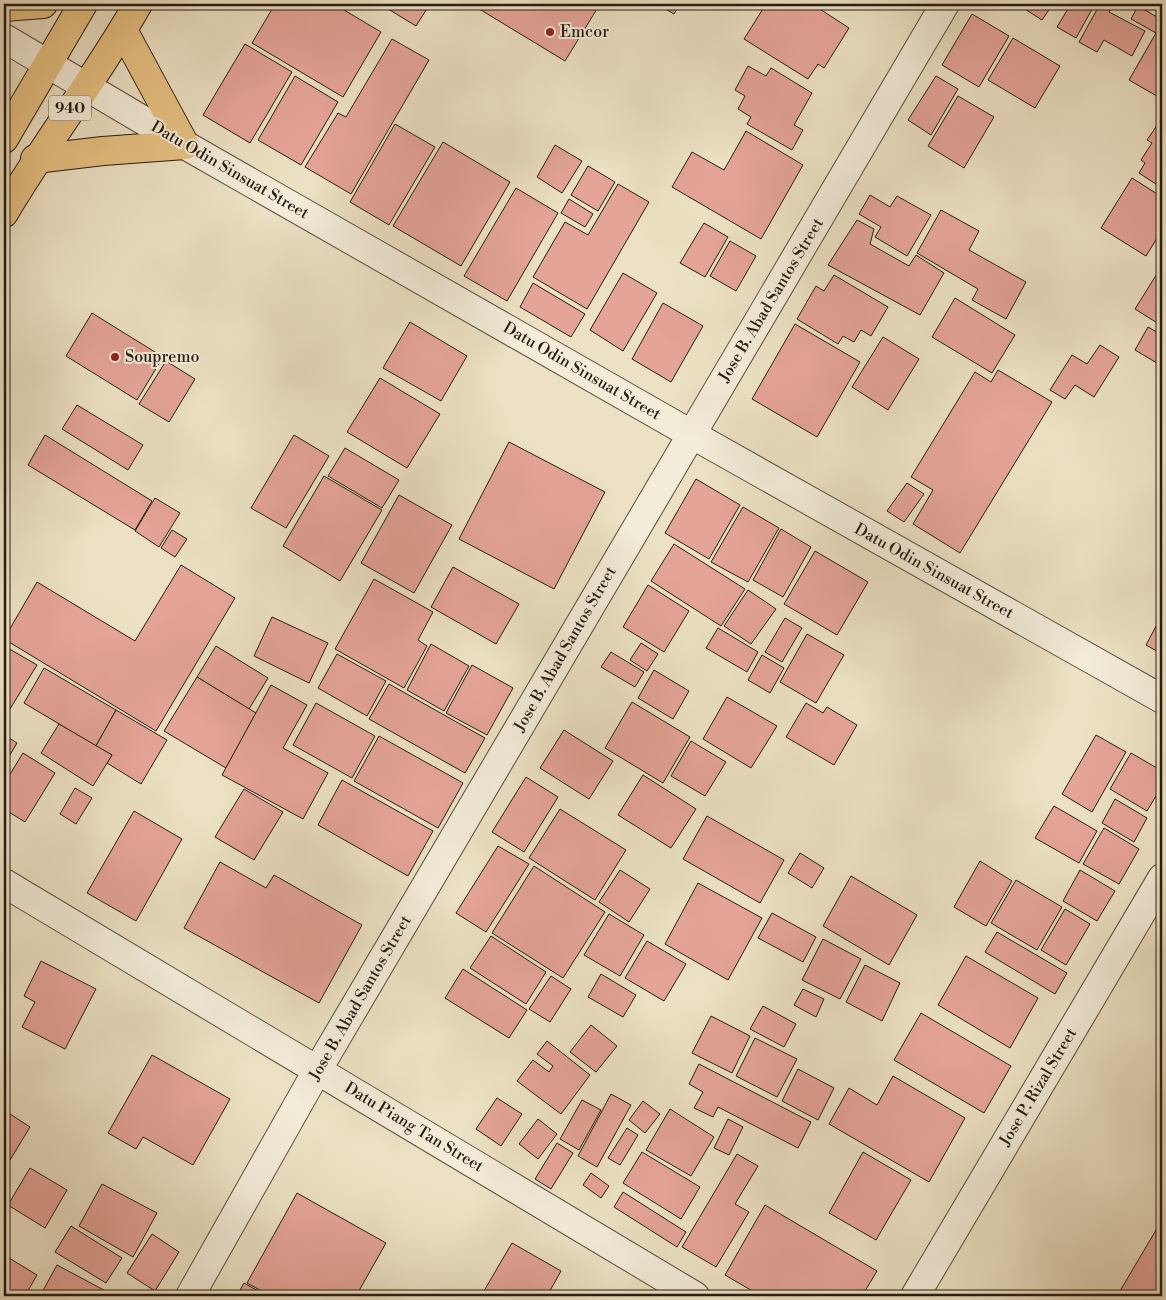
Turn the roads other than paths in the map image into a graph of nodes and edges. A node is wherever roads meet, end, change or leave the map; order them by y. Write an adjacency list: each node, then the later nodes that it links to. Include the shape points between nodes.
1 (44, 4): 5 (highway)
2 (83, 4): 8 (highway, 940)
3 (138, 4): 6 (highway, 940)
4 (945, 4): 14 (street, Jose B. Abad Santos Street)
5 (4, 8)
6 (123, 30): 9 (highway, 940); 11 (highway)
7 (4, 38): 8 (street, Datu Odin Sinsuat Street)
8 (49, 65): 9 (street, Datu Odin Sinsuat Street); 10 (highway, 940)
9 (85, 85): 11 (street, Datu Odin Sinsuat Street); 12 (highway, 940)
10 (4, 139)
11 (185, 144): 12 (highway); 14 (street, Datu Odin Sinsuat Street)
12 (35, 159): 13 (highway, 940)
13 (4, 213)
14 (691, 434): 15 (street, Datu Odin Sinsuat Street); 18 (street, Jose B. Abad Santos Street)
15 (1162, 699)
16 (1162, 878): 21 (street, Jose P. Rizal Street)
17 (4, 883): 18 (street, Datu Piang Tan Street)
18 (318, 1069): 19 (street, Jose B. Abad Santos Street); 20 (street, Datu Piang Tan Street)
19 (190, 1296)
20 (695, 1296)
21 (915, 1296)

